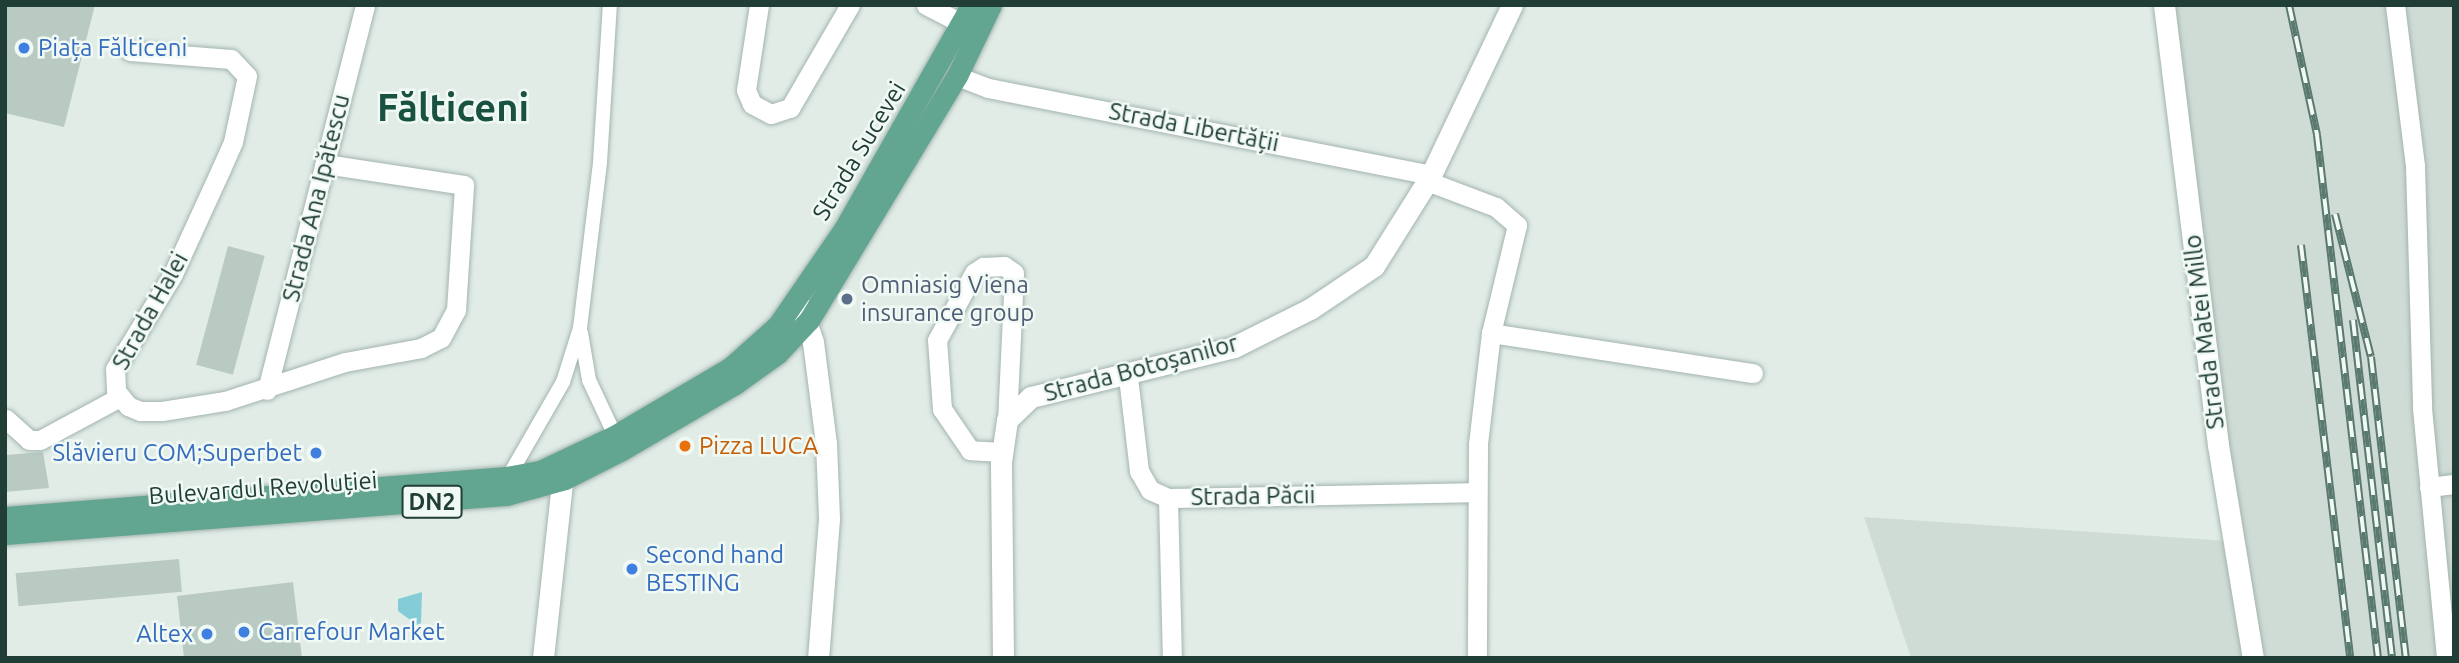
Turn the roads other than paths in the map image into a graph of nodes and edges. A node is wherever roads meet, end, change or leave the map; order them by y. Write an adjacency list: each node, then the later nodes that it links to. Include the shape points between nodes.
1 (365, 5): 13 (street, Strada Ana Ipătescu)
2 (610, 5): 17 (street, via 600,162)
3 (758, 5): 4 (street, via 746,90 751,104 771,114 790,108)
4 (850, 5)
5 (926, 5): 10 (street)
6 (991, 5): 12 (main road, Strada Sucevei / DN2)
7 (1512, 5): 14 (street, Strada Botoșanilor)
8 (2164, 5): 40 (street, Strada Matei Millo, via 2218,445)
9 (2395, 5): 30 (street, via 2415,166 2416,270)
10 (967, 15): 15 (main road, Strada Sucevei / DN2)
11 (130, 51): 22 (street, Strada Halei, via 231,59 247,76 233,142 221,169 173,274 115,369)
12 (957, 76): 14 (street, Strada Libertății, via 988,88); 16 (main road, Strada Sucevei / DN2)
13 (325, 164): 21 (street, Strada Ana Ipătescu); 21 (street, Strada Halei, via 464,185 456,310 441,338 421,348 345,362)
14 (1429, 178): 18 (street, via 1496,207 1517,225); 20 (street, Strada Botoșanilor, via 1374,266 1342,290 1234,347)
15 (797, 301): 16 (street); 25 (main road, Bulevardul Revoluției / DN2, via 764,340 732,367)
16 (809, 320): 25 (main road, Bulevardul Revoluției / DN2, via 777,354 735,383); 36 (street, via 823,408 829,519)
17 (580, 328): 25 (street, via 589,380); 29 (street, via 554,402)
18 (1491, 334): 19 (street); 31 (street)
19 (1753, 373)
20 (1128, 377): 24 (street, Strada Botoșanilor, via 1031,397); 32 (street, Strada Păcii, via 1139,471 1150,490)
21 (267, 390): 22 (street, Strada Halei, via 162,411 140,411)
22 (120, 397): 23 (street, via 40,440 29,440)
23 (6, 419)
24 (1007, 420): 26 (street); 26 (street, via 1014,273 1004,266 983,267 974,273 937,340 942,409 970,450)
25 (618, 443): 27 (main road, Bulevardul Revoluției / DN2)
26 (1003, 452): 37 (street)
27 (565, 470): 29 (main road, Bulevardul Revoluției / DN2); 35 (street)
28 (2454, 484): 30 (street)
29 (506, 486): 33 (main road, Bulevardul Revoluției / DN2); 34 (main road, Bulevardul Revoluției / DN2)
30 (2429, 487): 41 (street)
31 (1475, 492): 32 (street, Strada Păcii); 39 (street)
32 (1167, 498): 38 (street)
33 (5, 517)
34 (5, 534)
35 (543, 658)
36 (818, 658)
37 (1003, 658)
38 (1172, 658)
39 (1477, 658)
40 (2253, 658)
41 (2446, 658)

